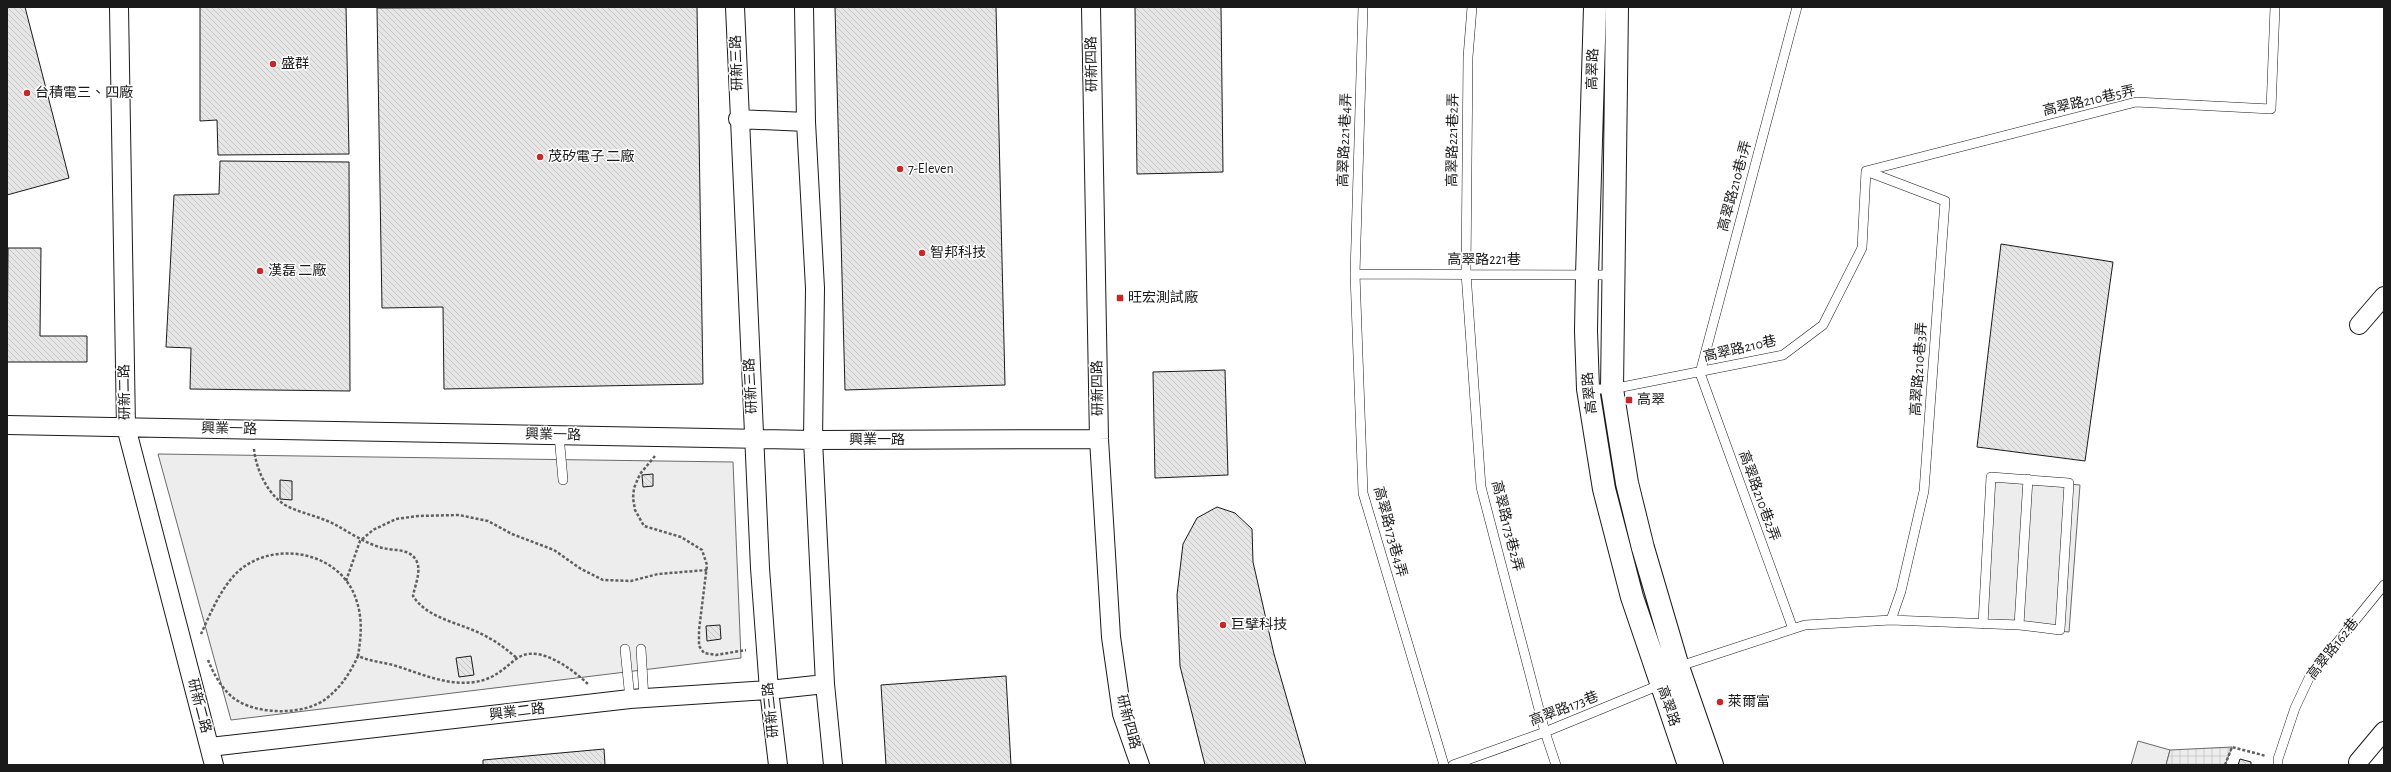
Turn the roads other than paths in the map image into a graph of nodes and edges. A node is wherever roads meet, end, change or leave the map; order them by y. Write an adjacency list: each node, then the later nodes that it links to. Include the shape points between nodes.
1 (119, 7): 24 (street, 研新二路)
2 (735, 7): 11 (street, 研新三路)
3 (804, 7): 12 (street)
4 (1091, 7): 27 (street, 研新四路)
5 (1363, 7): 15 (lane, 高翠路221巷4弄)
6 (1472, 7): 14 (lane, 高翠路221巷2弄, via 1468,57)
7 (1595, 7): 16 (street, 高翠路)
8 (1617, 7): 17 (street, 高翠路)
9 (1797, 7): 20 (lane, 高翠路210巷1弄)
10 (2275, 7): 13 (lane, 高翠路210巷5弄, via 2271,109 2136,102)
11 (738, 119): 12 (street); 26 (street, 研新三路)
12 (806, 122): 28 (street, via 816,288)
13 (1866, 171): 20 (lane, 高翠路210巷, via 1862,248 1823,325 1784,355); 32 (lane, 高翠路210巷3弄, via 1945,201 1924,491 1902,591)
14 (1466, 273): 15 (lane, 高翠路221巷); 16 (lane, 高翠路221巷); 44 (lane, 高翠路173巷2弄, via 1481,487)
15 (1355, 274): 52 (lane, 高翠路173巷4弄, via 1363,493)
16 (1586, 275): 17 (lane, 高翠路221巷); 21 (street, 高翠路)
17 (1613, 275): 22 (street, 高翠路)
18 (2384, 296): 19 (street)
19 (2359, 325)
20 (1700, 372): 22 (lane, 高翠路210巷); 35 (lane, 高翠路210巷2弄)
21 (1588, 389): 22 (lane, 高翠路210巷); 40 (street, 高翠路, via 1604,489 1632,597)
22 (1612, 390): 38 (street, 高翠路, via 1628,483)
23 (7, 425): 24 (street, 興業一路)
24 (126, 427): 25 (street, 興業一路); 45 (street, 研新二路)
25 (559, 435): 26 (street, 興業一路); 30 (lane)
26 (754, 439): 28 (street, 興業一路); 41 (street, 研新三路)
27 (1100, 439): 28 (street, 興業一路); 51 (street, 研新四路, via 1111,637 1122,714)
28 (814, 440): 39 (street)
29 (2028, 479): 33 (lane, via 1991,476); 34 (lane); 34 (lane, via 2069,483 2060,630)
30 (563, 480)
31 (2384, 585): 46 (lane, 高翠路162巷, via 2310,676 2295,708)
32 (1891, 620): 33 (lane); 35 (lane, via 1805,625)
33 (1983, 624): 34 (lane)
34 (2019, 625)
35 (1793, 629): 38 (lane)
36 (641, 648): 42 (lane)
37 (625, 649): 42 (lane)
38 (1678, 667): 40 (lane, 高翠路173巷); 56 (street, 高翠路)
39 (826, 684): 41 (street, 興業二路); 50 (street)
40 (1661, 686): 44 (lane, 高翠路173巷); 55 (street, 高翠路)
41 (769, 690): 42 (street, 興業二路); 49 (street, 研新三路)
42 (637, 699): 45 (street, 興業二路)
43 (2384, 731): 47 (street)
44 (1545, 732): 53 (lane, 高翠路173巷); 54 (lane, 高翠路173巷2弄)
45 (210, 747): 48 (street, 研新二路)
46 (2278, 762)
47 (2358, 762)
48 (214, 765)
49 (778, 765)
50 (832, 765)
51 (1140, 765)
52 (1444, 765)
53 (1453, 765)
54 (1556, 765)
55 (1689, 765)
56 (1712, 765)

